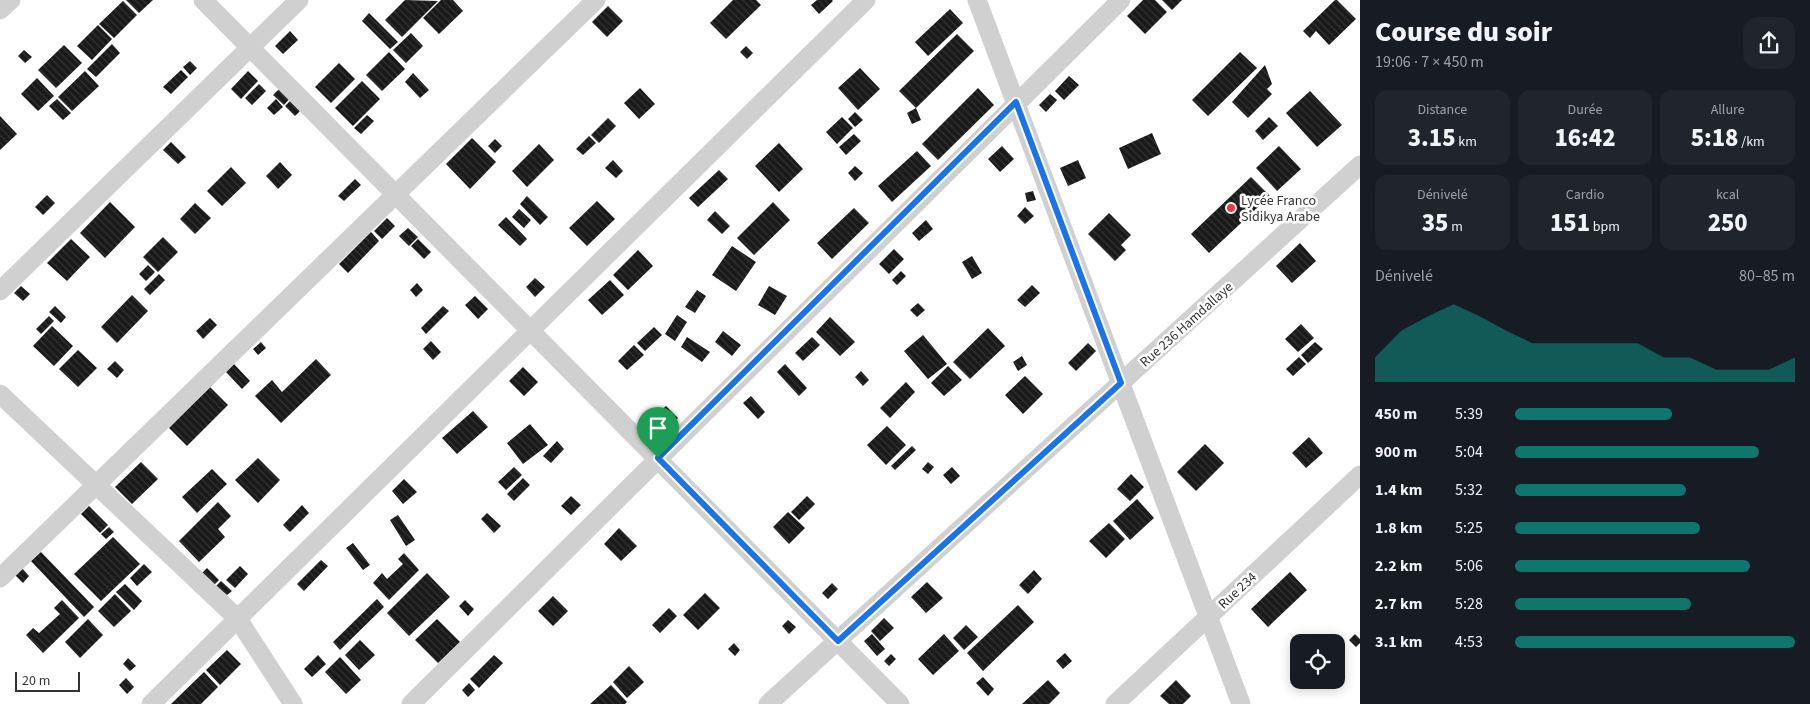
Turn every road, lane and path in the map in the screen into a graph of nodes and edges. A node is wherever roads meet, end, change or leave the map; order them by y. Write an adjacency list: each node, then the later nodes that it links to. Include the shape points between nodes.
1 (10, 0): 8 (street)
2 (203, 0): 9 (street)
3 (299, 0): 9 (street)
4 (596, 0): 12 (street)
5 (866, 0): 14 (street)
6 (977, 0): 10 (street)
7 (1121, 0): 10 (street)
8 (0, 10)
9 (250, 47): 12 (street); 13 (street)
10 (1016, 102): 15 (street); 17 (street)
11 (1360, 165): 15 (street, Rue 236 Hamdallaye)
12 (396, 194): 14 (street); 19 (street)
13 (0, 291)
14 (531, 330): 17 (street); 22 (street)
15 (1121, 383): 21 (street); 23 (street, Rue 236 Hamdallaye)
16 (0, 394): 19 (street)
17 (658, 458): 23 (street); 26 (street)
18 (1360, 475): 21 (street, Rue 234)
19 (96, 485): 20 (street); 22 (street)
20 (0, 578)
21 (1209, 616): 29 (street, Rue 234); 30 (street)
22 (238, 619): 24 (street); 25 (street)
23 (838, 641): 27 (street, Rue 236 Hamdallaye); 28 (street)
24 (152, 704)
25 (293, 704)
26 (411, 704)
27 (768, 704)
28 (900, 704)
29 (1115, 704)
30 (1241, 704)

